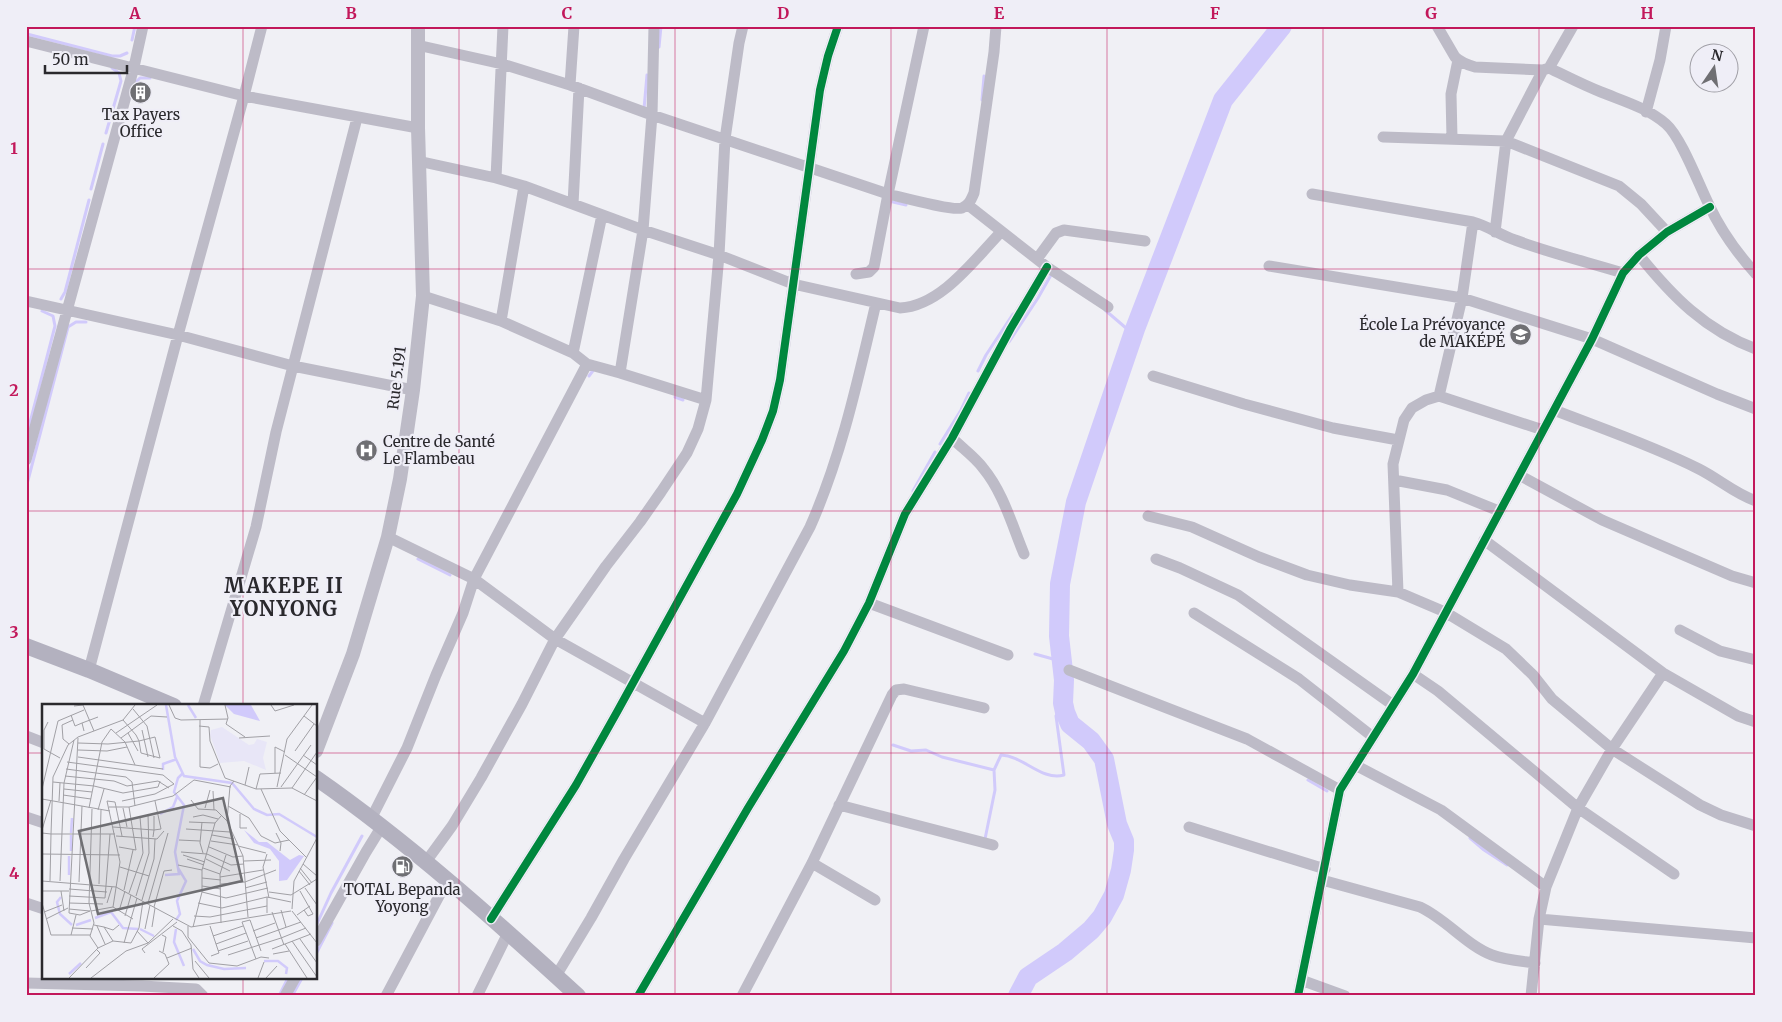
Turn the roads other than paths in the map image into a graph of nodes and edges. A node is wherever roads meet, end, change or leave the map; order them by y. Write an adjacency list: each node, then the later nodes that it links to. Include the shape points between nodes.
1 (143, 26): 18 (street)
2 (262, 26): 21 (street)
3 (418, 26): 15 (street, Rue 5.191)
4 (503, 26): 17 (street)
5 (574, 26): 20 (street)
6 (654, 26): 23 (street)
7 (743, 26): 28 (street)
8 (838, 26): 31 (street, via 824,73)
9 (924, 26): 34 (street)
10 (996, 26): 37 (street, via 974,193)
11 (1437, 26): 16 (street)
12 (1573, 26): 19 (street)
13 (1666, 26): 22 (street)
14 (26, 41): 18 (street)
15 (417, 45): 17 (street); 25 (street, Rue 5.191)
16 (1458, 60): 19 (street, via 1475,67); 27 (street, via 1451,94)
17 (502, 64): 20 (street); 32 (street)
18 (134, 67): 21 (street); 60 (street)
19 (1546, 69): 22 (street); 29 (street)
20 (574, 86): 23 (street); 36 (street)
21 (244, 96): 24 (street); 62 (street)
22 (1646, 112): 38 (street, via 1667,125 1673,133)
23 (652, 115): 28 (street); 41 (street)
24 (357, 118): 25 (street); 67 (street)
25 (418, 128): 30 (street, Rue 5.191)
26 (1383, 137): 27 (street)
27 (1452, 138): 29 (street)
28 (725, 139): 31 (street); 47 (street)
29 (1506, 141): 43 (street); 44 (street, via 1619,186)
30 (418, 161): 32 (street); 55 (street, Rue 5.191)
31 (810, 169): 34 (street); 54 (street)
32 (496, 178): 33 (street)
33 (524, 186): 36 (street); 61 (street)
34 (888, 194): 37 (street, via 957,209); 52 (street, via 874,267 869,272)
35 (1312, 194): 40 (street)
36 (573, 204): 39 (street)
37 (968, 204): 42 (street)
38 (1710, 207): 44 (street); 53 (street, via 1730,244)
39 (602, 215): 41 (street); 65 (street)
40 (1473, 222): 43 (street); 56 (street)
41 (643, 230): 47 (street); 68 (street)
42 (1001, 232): 48 (street); 58 (street, via 932,298 900,308)
43 (1495, 232): 51 (street)
44 (1667, 232): 46 (street)
45 (1144, 241): 48 (street, via 1064,230 1056,233)
46 (1639, 254): 51 (street); 64 (street, via 1672,294 1694,312 1723,335)
47 (719, 255): 54 (street); 72 (street)
48 (1037, 259): 50 (street)
49 (1269, 266): 56 (street)
50 (1047, 267): 59 (street); 76 (street)
51 (1623, 273): 63 (street)
52 (856, 274)
53 (1756, 274)
54 (793, 284): 58 (street); 103 (street, via 780,380 762,440 737,494)
55 (423, 296): 61 (street); 70 (street, Rue 5.191)
56 (1462, 298): 63 (street); 71 (street)
57 (26, 301): 60 (street)
58 (876, 303): 108 (street, via 848,420 823,499 797,554)
59 (1108, 307)
60 (66, 310): 62 (street); 78 (street)
61 (500, 321): 65 (street)
62 (178, 335): 67 (street); 99 (street)
63 (1592, 338): 73 (street); 74 (street)
64 (1756, 349)
65 (573, 353): 66 (street)
66 (587, 364): 68 (street); 88 (street)
67 (293, 366): 70 (street); 105 (street, via 256,527)
68 (620, 373): 72 (street)
69 (1153, 376): 77 (street, via 1333,428)
70 (413, 390): 84 (street, Rue 5.191)
71 (1440, 396): 75 (street); 77 (street, via 1412,408 1404,420)
72 (706, 400): 95 (street, via 687,453)
73 (1756, 409)
74 (1554, 410): 75 (street); 81 (street, via 1670,456)
75 (1543, 430): 79 (street)
76 (952, 438): 86 (street, via 992,480); 91 (street, via 905,514)
77 (1398, 440): 80 (street, via 1393,464)
78 (26, 460)
79 (1519, 476): 82 (street); 89 (street, via 1602,520 1732,576)
80 (1394, 480): 82 (street, via 1447,490); 90 (street)
81 (1756, 501)
82 (1499, 511): 85 (street)
83 (1148, 516): 90 (street, via 1192,527 1307,575)
84 (388, 538): 88 (street); 113 (street, Rue 5.191, via 353,654)
85 (1484, 540): 92 (street); 101 (street)
86 (1024, 554)
87 (1156, 559): 106 (street, via 1238,595)
88 (474, 579): 95 (street); 122 (street)
89 (1756, 583)
90 (1398, 592): 92 (street)
91 (869, 603): 97 (street); 151 (street, via 844,651)
92 (1445, 612): 102 (street); 114 (street, via 1506,649 1552,699)
93 (1194, 613): 111 (street, via 1291,674)
94 (1680, 630): 98 (street, via 1720,650)
95 (555, 639): 103 (street); 126 (street, via 481,778)
96 (26, 646): 99 (main road)
97 (1008, 655)
98 (1756, 660)
99 (90, 670): 104 (main road)
100 (1069, 670): 117 (street, via 1247,739)
101 (1663, 673): 109 (street, via 1738,716); 114 (street)
102 (1413, 674): 106 (street); 119 (street, via 1438,691)
103 (633, 681): 108 (street); 136 (street, via 576,784)
104 (169, 704)
105 (204, 704)
106 (1393, 705): 111 (street)
107 (984, 708): 118 (street, via 904,689 896,690)
108 (705, 722): 142 (street)
109 (1756, 722)
110 (26, 736): 112 (street)
111 (1373, 737): 115 (street)
112 (42, 742)
113 (318, 746)
114 (1612, 749): 119 (street); 123 (street, via 1700,805)
115 (1355, 765): 117 (street); 132 (street, via 1441,810)
116 (318, 779): 122 (main road)
117 (1340, 790): 128 (street)
118 (839, 805): 125 (street); 127 (street)
119 (1578, 808): 129 (street); 132 (street)
120 (26, 817): 121 (street)
121 (42, 822)
122 (377, 822): 126 (main road); 139 (street, via 366,852)
123 (1756, 826)
124 (1189, 827): 128 (street)
125 (993, 845)
126 (425, 862): 131 (main road)
127 (812, 863): 133 (street); 152 (street)
128 (1325, 868): 130 (street)
129 (1674, 874)
130 (1322, 880): 141 (street, via 1420,907 1492,955); 144 (street)
131 (446, 881): 136 (main road); 149 (street)
132 (1546, 888): 137 (street)
133 (876, 900)
134 (26, 903): 135 (street)
135 (42, 907)
136 (491, 919): 138 (main road)
137 (1538, 919): 140 (street); 141 (street)
138 (508, 933): 142 (main road); 150 (street)
139 (318, 937)
140 (1756, 938)
141 (1535, 963): 155 (street)
142 (556, 976): 147 (main road)
143 (294, 980): 148 (street)
144 (1301, 980): 153 (street); 154 (street)
145 (26, 983): 146 (street)
146 (200, 988)
147 (572, 994)
148 (285, 996)
149 (386, 996)
150 (477, 996)
151 (638, 996)
152 (742, 996)
153 (1298, 996)
154 (1345, 996)
155 (1530, 996)

